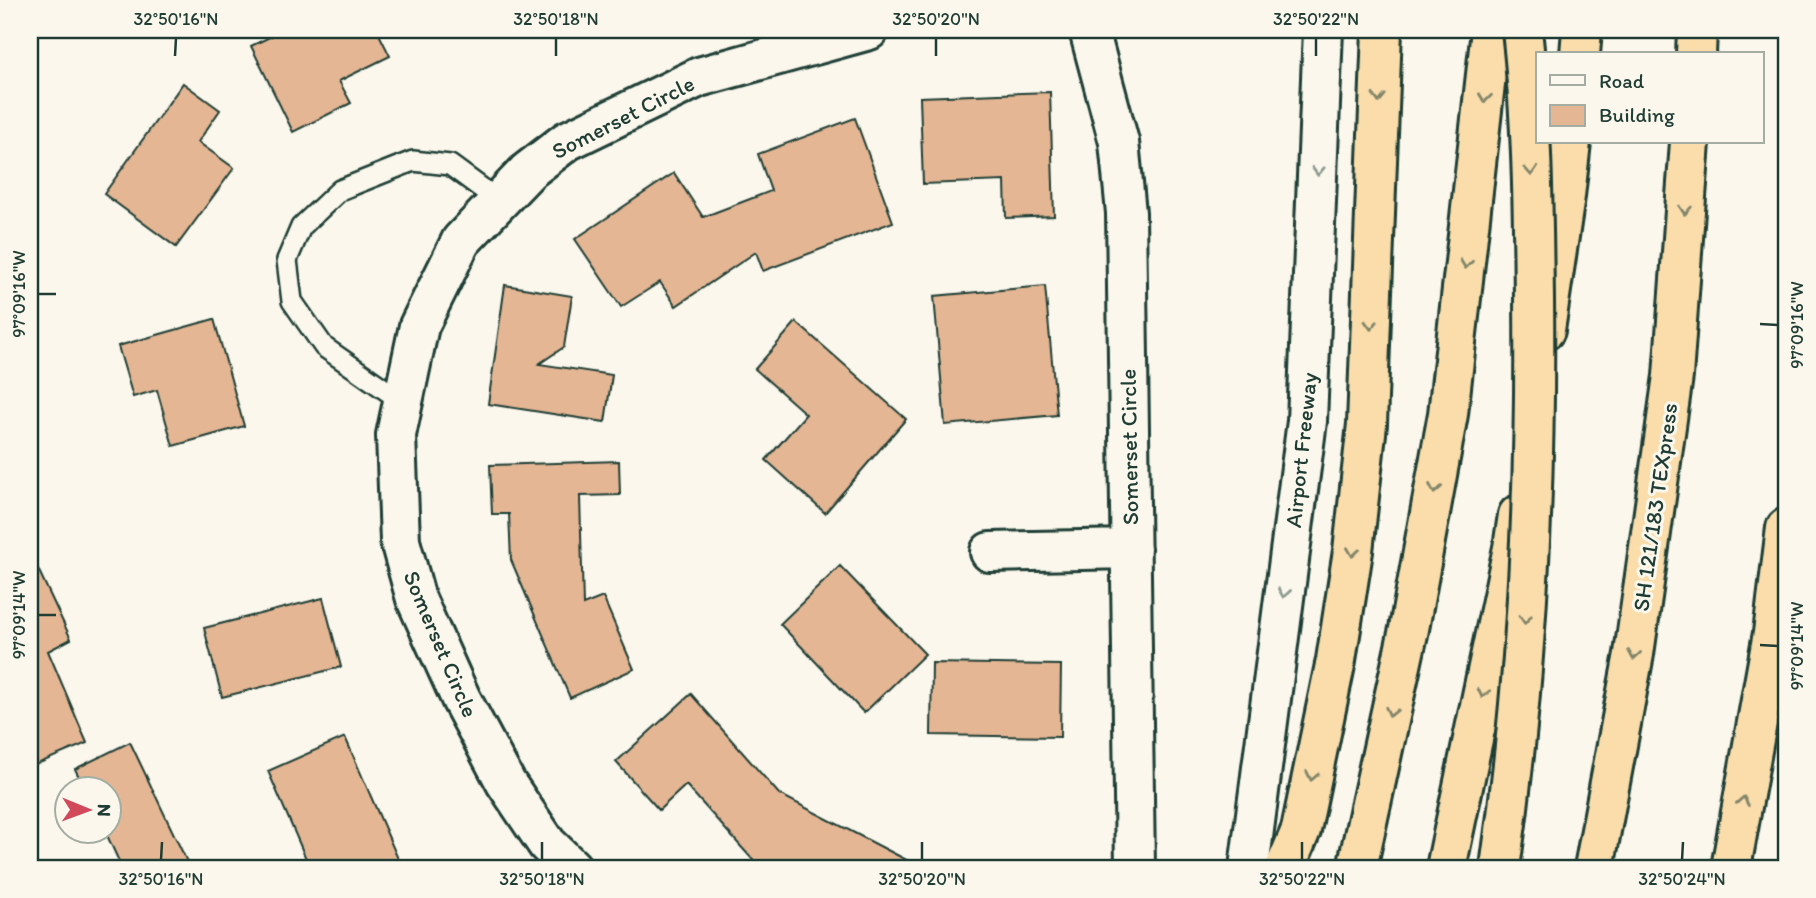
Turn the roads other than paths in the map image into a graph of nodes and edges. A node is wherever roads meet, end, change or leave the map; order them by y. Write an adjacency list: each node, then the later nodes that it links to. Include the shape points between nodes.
1 (869, 30): 13 (street, Somerset Circle, via 699,77 567,141)
2 (1089, 30): 16 (street, Somerset Circle, via 1119,142 1126,213)
3 (1323, 30): 20 (street, Airport Freeway, one-way to 20, via 1307,421)
4 (1382, 30): 21 (highway, one-way to 21, via 1367,424 1353,551 1301,830)
5 (1491, 30): 22 (highway, one-way to 22, via 1448,414 1409,629)
6 (1522, 30): 24 (highway, one-way to 24, bridge, via 1533,206 1531,502 1524,654)
7 (1582, 30): 9 (highway)
8 (1697, 30): 10 (highway)
9 (1580, 52)
10 (1696, 52)
11 (1571, 144): 23 (highway, one-way to 23, via 1513,548)
12 (1690, 144): 25 (highway, SH 121/183 TEXpress, one-way to 25, via 1673,376 1634,654)
13 (499, 201): 14 (street, Somerset Circle, via 461,241 419,326); 14 (lane, via 450,165 413,161 340,190 301,227 287,260 292,301 324,347)
14 (403, 402): 18 (street, Somerset Circle, via 396,435 400,541 416,599 461,699 506,783 547,844)
15 (1786, 528): 26 (highway, one-way to 15, via 1773,633)
16 (1130, 549): 17 (street); 19 (street, Somerset Circle)
17 (990, 552)
18 (572, 868)
19 (1135, 868)
20 (1249, 868)
21 (1285, 868)
22 (1357, 868)
23 (1446, 868)
24 (1500, 868)
25 (1594, 868)
26 (1731, 868)

